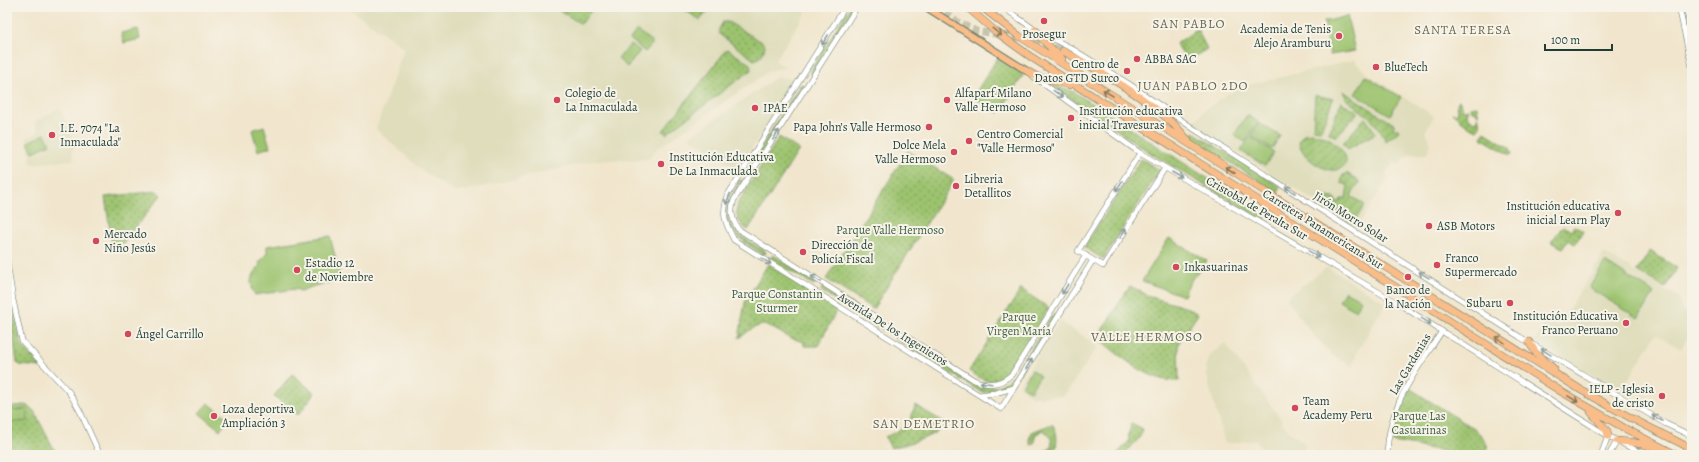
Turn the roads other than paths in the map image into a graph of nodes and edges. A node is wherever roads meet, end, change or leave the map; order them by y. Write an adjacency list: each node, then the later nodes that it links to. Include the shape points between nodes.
1 (845, 7): 28 (street, Avenida De los Ingenieros, one-way to 28, via 730,193 724,212 726,226 734,240)
2 (857, 7): 19 (street, Avenida De los Ingenieros, one-way to 2, via 1012,374 1002,382 989,385 974,380 738,229 731,212 734,200)
3 (926, 7): 13 (main road, Cristobal de Peralta Sur)
4 (967, 7): 15 (highway, Carretera Panamericana Sur, one-way to 15, via 1013,45)
5 (982, 7): 14 (highway, Carretera Panamericana Sur, via 1019,36)
6 (1003, 7): 9 (street, Jirón Morro Solar)
7 (1679, 7): 12 (street)
8 (1686, 7): 10 (street)
9 (1035, 30): 14 (highway, via 1051,50); 25 (street, Jirón Morro Solar, one-way to 9, via 1204,135 1129,84 1071,48)
10 (1692, 35)
11 (1063, 51): 16 (highway, via 1160,111 1183,133)
12 (1692, 67)
13 (1027, 71): 15 (highway, via 1036,76); 17 (street, Cristobal de Peralta Sur, one-way to 17)
14 (1080, 75): 16 (highway, Carretera Panamericana Sur, one-way to 14)
15 (1077, 87): 29 (highway, Carretera Panamericana Sur, one-way to 29)
16 (1190, 144): 27 (highway, Carretera Panamericana Sur, one-way to 16)
17 (1140, 153): 18 (street, Cristobal de Peralta Sur); 19 (street, one-way to 19, via 1078,251)
18 (1165, 168): 20 (street, one-way to 18, via 1103,266); 24 (street, Cristobal de Peralta Sur, one-way to 24, via 1327,261)
19 (1086, 255): 20 (street)
20 (1093, 260): 26 (street, Avenida De los Ingenieros, one-way to 20)
21 (7, 262): 22 (street)
22 (11, 297): 23 (street); 35 (street, via 22,341 69,392)
23 (7, 301)
24 (1442, 331): 30 (street, Cristobal de Peralta Sur); 36 (street, Las Gardenias, via 1398,403)
25 (1529, 342): 27 (highway, via 1539,356); 31 (street, Jirón Morro Solar, one-way to 25, via 1666,424)
26 (1014, 388): 28 (street); 28 (street, Avenida De los Ingenieros, via 1001,409)
27 (1581, 390): 33 (highway, Carretera Panamericana Sur)
28 (979, 395)
29 (1589, 409): 30 (highway, via 1607,431); 34 (highway, Carretera Panamericana Sur)
30 (1608, 436): 32 (street, Cristobal de Peralta Sur); 37 (street)
31 (1692, 436)
32 (1617, 441): 34 (highway); 38 (street); 39 (street, Cristobal de Peralta Sur)
33 (1692, 449)
34 (1667, 450): 40 (highway, Carretera Panamericana Sur)
35 (100, 455)
36 (1387, 455)
37 (1601, 455)
38 (1609, 455)
39 (1645, 455)
40 (1677, 455)

